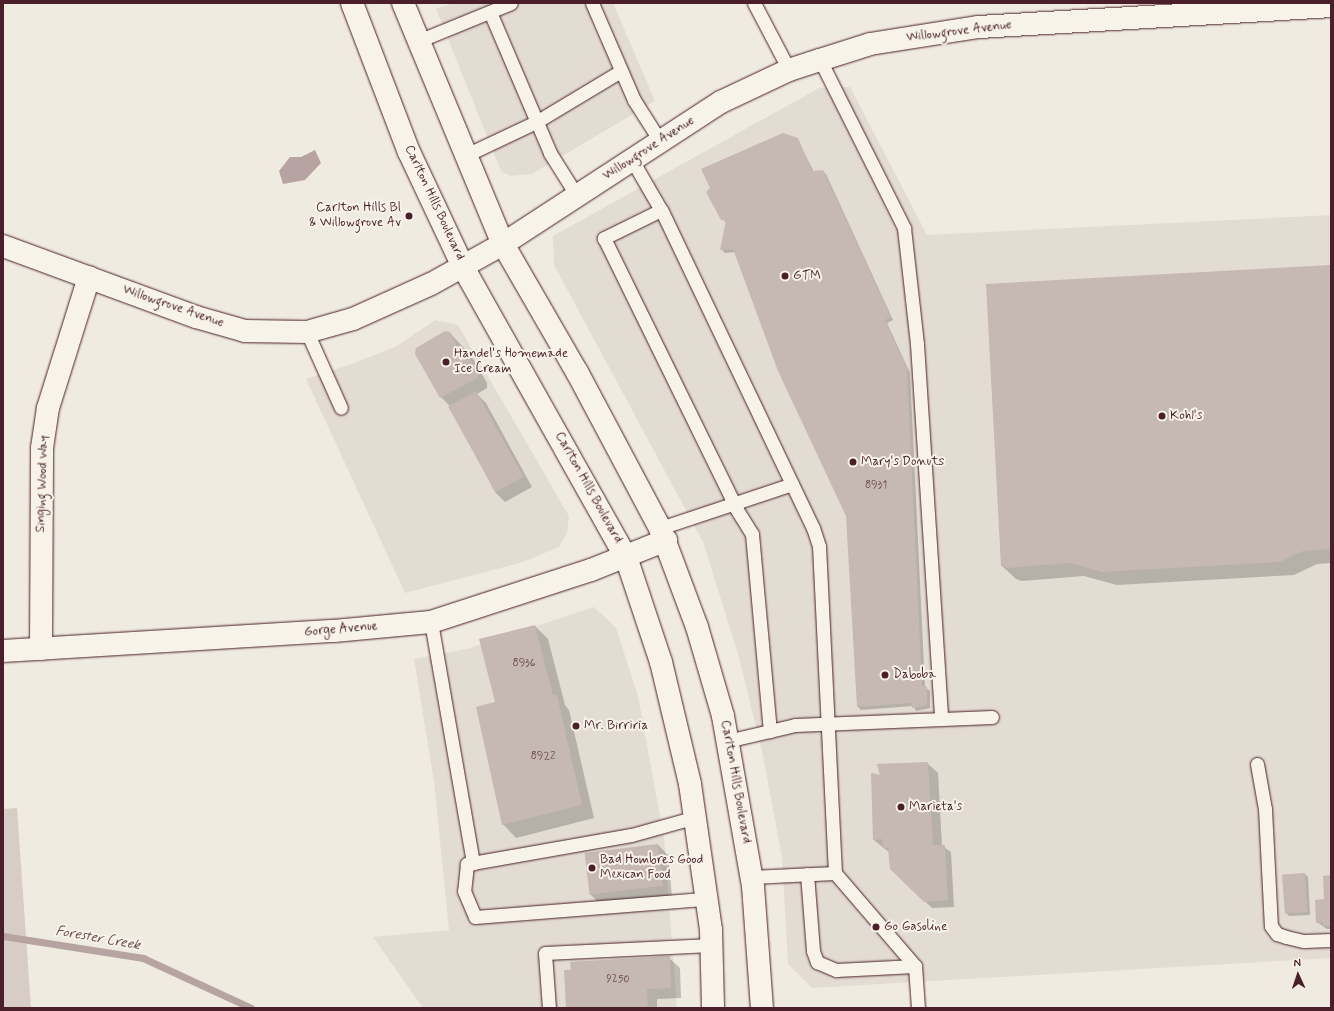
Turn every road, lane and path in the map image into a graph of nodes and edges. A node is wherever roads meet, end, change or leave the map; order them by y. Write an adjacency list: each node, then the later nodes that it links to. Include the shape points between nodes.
1 (352, 3): 20 (street, Carlton Hills Boulevard, via 409,152)
2 (402, 3): 8 (street, Carlton Hills Boulevard)
3 (511, 3): 7 (lane)
4 (592, 3): 11 (lane)
5 (754, 3): 10 (lane)
6 (1331, 6): 9 (street, Willowgrove Avenue, via 979,27 870,44)
7 (490, 12): 8 (lane); 12 (lane)
8 (418, 41): 14 (street, Carlton Hills Boulevard)
9 (820, 60): 10 (street, Willowgrove Avenue); 32 (lane, via 904,228 917,344)
10 (789, 70): 13 (street, Willowgrove Avenue, via 720,102)
11 (621, 71): 12 (lane); 13 (lane, via 634,100)
12 (536, 122): 14 (lane); 16 (lane, via 550,154)
13 (660, 141): 15 (street, Willowgrove Avenue)
14 (466, 155): 18 (street, Carlton Hills Boulevard)
15 (632, 160): 16 (street, Willowgrove Avenue); 17 (lane)
16 (577, 196): 18 (street, Willowgrove Avenue)
17 (661, 210): 24 (lane); 25 (lane, via 604,238)
18 (503, 244): 20 (street, Willowgrove Avenue); 26 (street, Carlton Hills Boulevard, via 577,372)
19 (3, 246): 21 (street, Willowgrove Avenue)
20 (463, 267): 22 (street, Willowgrove Avenue, via 353,319); 27 (street, Carlton Hills Boulevard)
21 (89, 277): 22 (street, Willowgrove Avenue, via 196,317 245,331); 29 (street, Singing Wood Way, via 48,408 42,448)
22 (307, 332): 23 (lane)
23 (341, 408)
24 (792, 484): 25 (lane); 33 (lane, via 819,546)
25 (735, 504): 26 (lane); 34 (lane, via 752,534)
26 (663, 534): 27 (street, Gorge Avenue); 35 (street, Carlton Hills Boulevard, via 697,627 723,716)
27 (626, 556): 28 (street, Gorge Avenue, via 578,575); 37 (street, Carlton Hills Boulevard, via 661,662)
28 (431, 622): 29 (street, Gorge Avenue, via 334,631); 38 (lane)
29 (41, 649): 30 (street, Gorge Avenue)
30 (3, 651)
31 (992, 717): 32 (lane)
32 (941, 719): 33 (lane)
33 (827, 724): 34 (lane, via 795,725); 39 (lane)
34 (770, 731): 35 (lane)
35 (727, 741): 41 (street, Carlton Hills Boulevard)
36 (1257, 764): 43 (lane, via 1265,808 1271,926 1277,934 1286,937 1304,941)
37 (696, 817): 38 (lane, via 631,835); 42 (street, Carlton Hills Boulevard)
38 (473, 863): 42 (lane, via 467,864 464,891 475,917)
39 (835, 873): 40 (lane); 45 (lane)
40 (807, 874): 41 (lane); 45 (lane, via 813,951 817,962 836,970)
41 (751, 877): 48 (street, Carlton Hills Boulevard)
42 (706, 899): 44 (street, Carlton Hills Boulevard)
43 (1331, 940)
44 (711, 945): 46 (lane, via 545,953); 47 (street, Carlton Hills Boulevard)
45 (915, 966): 49 (lane)
46 (549, 1008)
47 (712, 1008)
48 (762, 1008)
49 (918, 1008)

